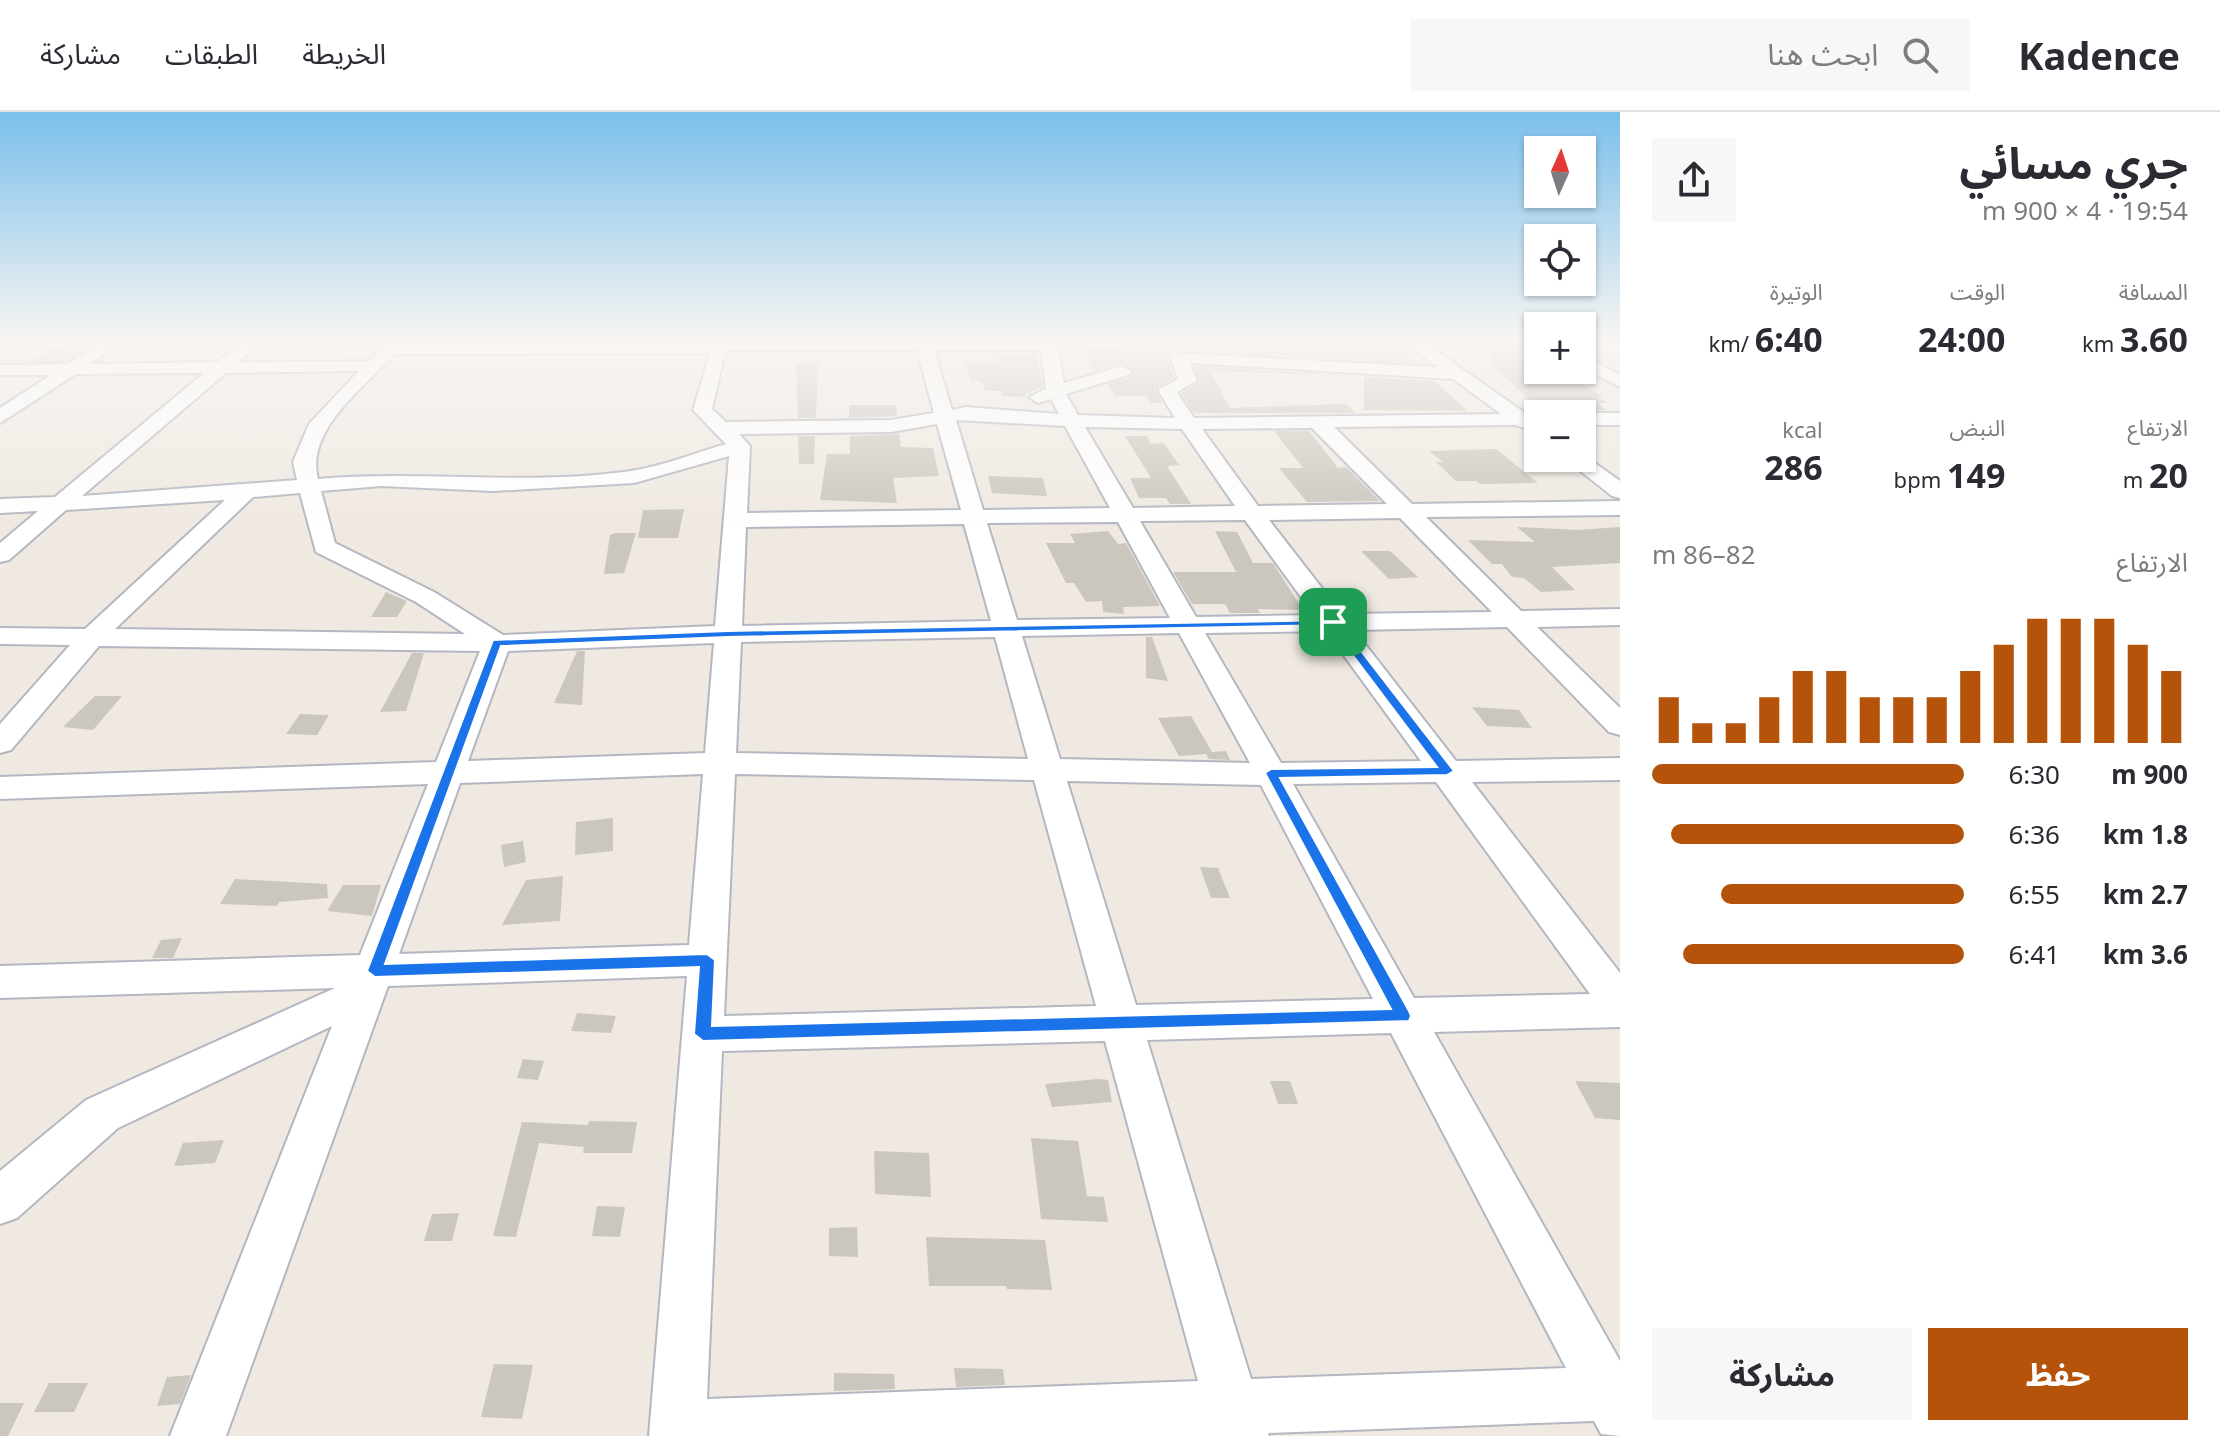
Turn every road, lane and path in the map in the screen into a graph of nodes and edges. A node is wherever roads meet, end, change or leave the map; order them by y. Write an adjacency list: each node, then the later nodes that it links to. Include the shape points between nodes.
1 (21, 403): 13 (street)
2 (181, 403): 24 (street)
3 (339, 403): 21 (street, via 319,424 303,462)
4 (704, 403): 19 (street, via 702,410)
5 (946, 403): 11 (street)
6 (1063, 403): 10 (street)
7 (1069, 403): 10 (street)
8 (1175, 403): 18 (street)
9 (1503, 403): 12 (street)
10 (1064, 406): 11 (street); 11 (street); 18 (street); 29 (street)
11 (951, 416): 19 (street, via 891,426); 30 (street)
12 (1524, 416)
13 (0, 417)
14 (1524, 419): 17 (street)
15 (1596, 419): 16 (street)
16 (1620, 419)
17 (1317, 422): 18 (street); 27 (street)
18 (1188, 424): 28 (street)
19 (731, 437): 21 (street, via 634,477 493,485 381,480); 31 (street)
20 (1594, 472): 23 (street)
21 (308, 485): 22 (street); 41 (street, via 324,547 425,597)
22 (247, 491): 24 (street); 40 (street)
23 (1620, 491)
24 (63, 504): 25 (street); 32 (street)
25 (0, 506)
26 (1620, 508): 27 (street)
27 (1405, 511): 28 (street); 34 (street)
28 (1251, 513): 29 (street); 35 (street)
29 (1125, 515): 30 (street); 36 (street)
30 (974, 517): 31 (street); 37 (street)
31 (736, 520): 38 (street)
32 (0, 555)
33 (1620, 617): 34 (street)
34 (1512, 619): 35 (street); 42 (street)
35 (1333, 622): 36 (street); 47 (street)
36 (1188, 625): 37 (street); 49 (street)
37 (1006, 629): 38 (street); 46 (street)
38 (728, 634): 41 (street); 44 (street)
39 (0, 636): 40 (street)
40 (92, 637): 41 (street); 43 (street)
41 (497, 643): 48 (street)
42 (1620, 725)
43 (0, 743)
44 (720, 763): 46 (street); 48 (street); 51 (street)
45 (1620, 769): 47 (street)
46 (1047, 770): 49 (street); 57 (street)
47 (1447, 771): 49 (street); 54 (street)
48 (449, 773): 50 (street); 52 (street)
49 (1271, 773): 56 (street)
50 (0, 788)
51 (707, 960): 52 (street); 58 (street)
52 (371, 981): 53 (street); 59 (street, via 102,1114); 63 (street)
53 (0, 982)
54 (1620, 1003)
55 (1620, 1010): 56 (street)
56 (1403, 1016): 57 (street); 60 (street)
57 (1120, 1023): 58 (street); 61 (street)
58 (703, 1034): 62 (street)
59 (0, 1201)
60 (1616, 1401): 61 (street)
61 (1236, 1422): 62 (street)
62 (678, 1432)
63 (198, 1436)

